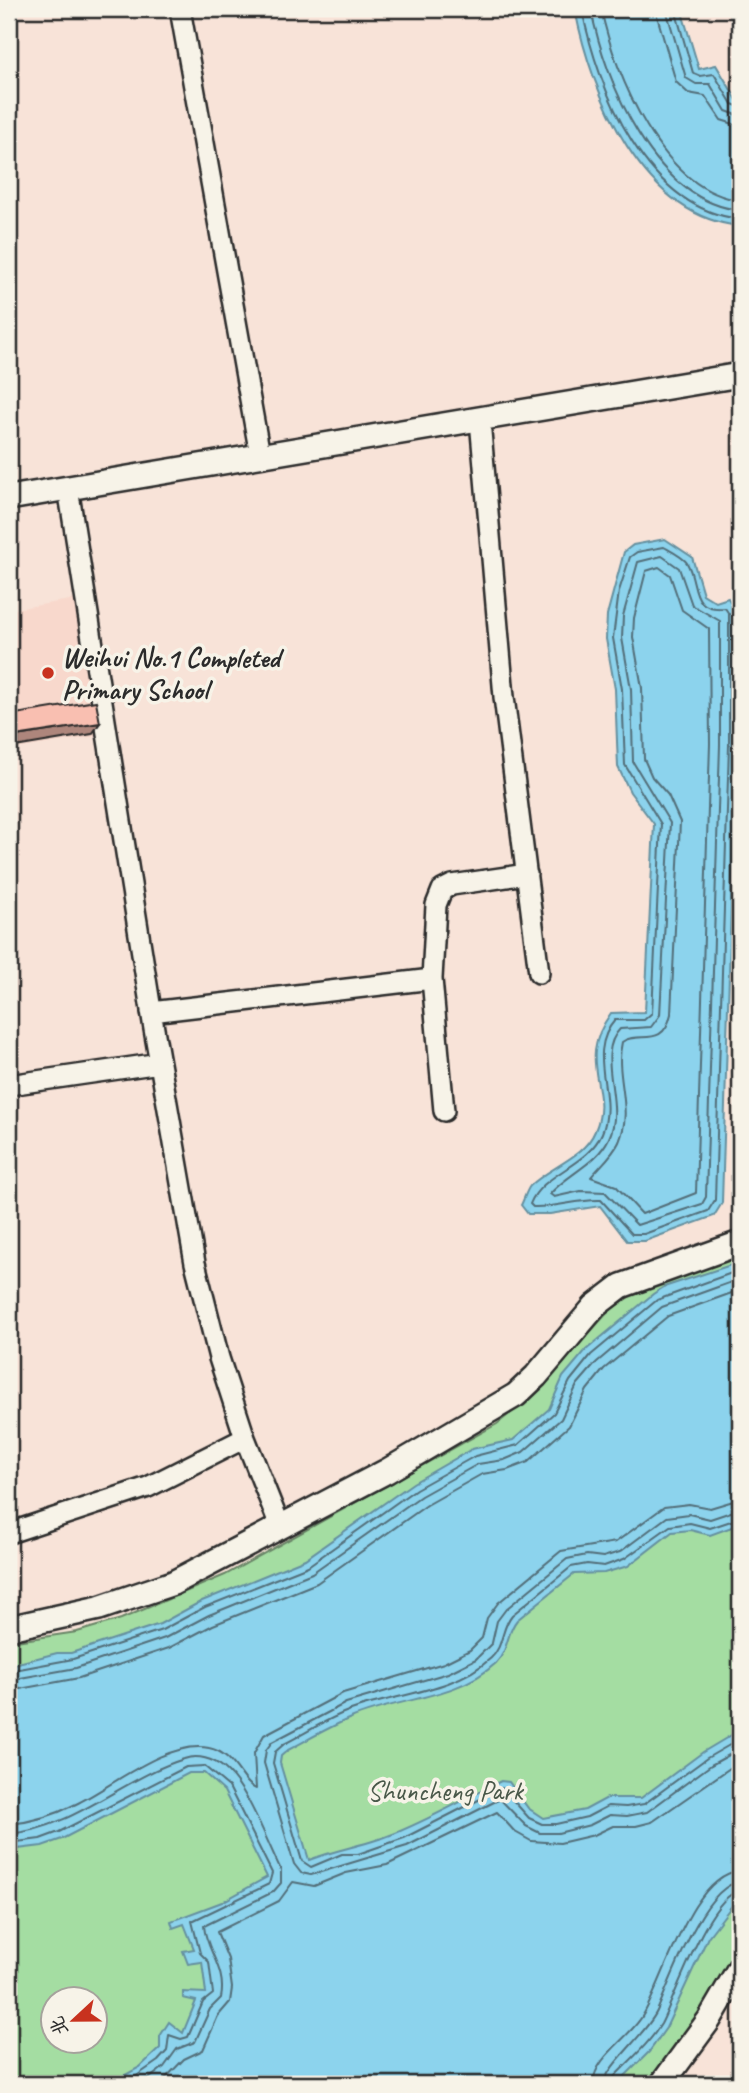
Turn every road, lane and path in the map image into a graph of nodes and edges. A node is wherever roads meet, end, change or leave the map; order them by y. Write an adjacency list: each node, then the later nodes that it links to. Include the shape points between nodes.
1 (180, 9): 4 (street)
2 (740, 375): 3 (street)
3 (480, 420): 4 (street); 7 (street, via 505,697)
4 (260, 455): 5 (street)
5 (68, 488): 6 (street); 10 (street)
6 (9, 498)
7 (527, 874): 8 (street); 9 (street, via 442,890 436,905)
8 (539, 973)
9 (432, 979): 10 (street); 13 (street)
10 (151, 1012): 11 (street)
11 (160, 1063): 12 (street); 15 (street, via 195,1263)
12 (9, 1084)
13 (444, 1111)
14 (740, 1243): 16 (street, via 621,1286 595,1306 516,1395 454,1434)
15 (245, 1438): 16 (street); 17 (street, via 148,1487)
16 (280, 1527): 18 (street, via 173,1583)
17 (9, 1533)
18 (9, 1628)
19 (740, 1967): 20 (street, via 709,2020)
20 (662, 2084)

